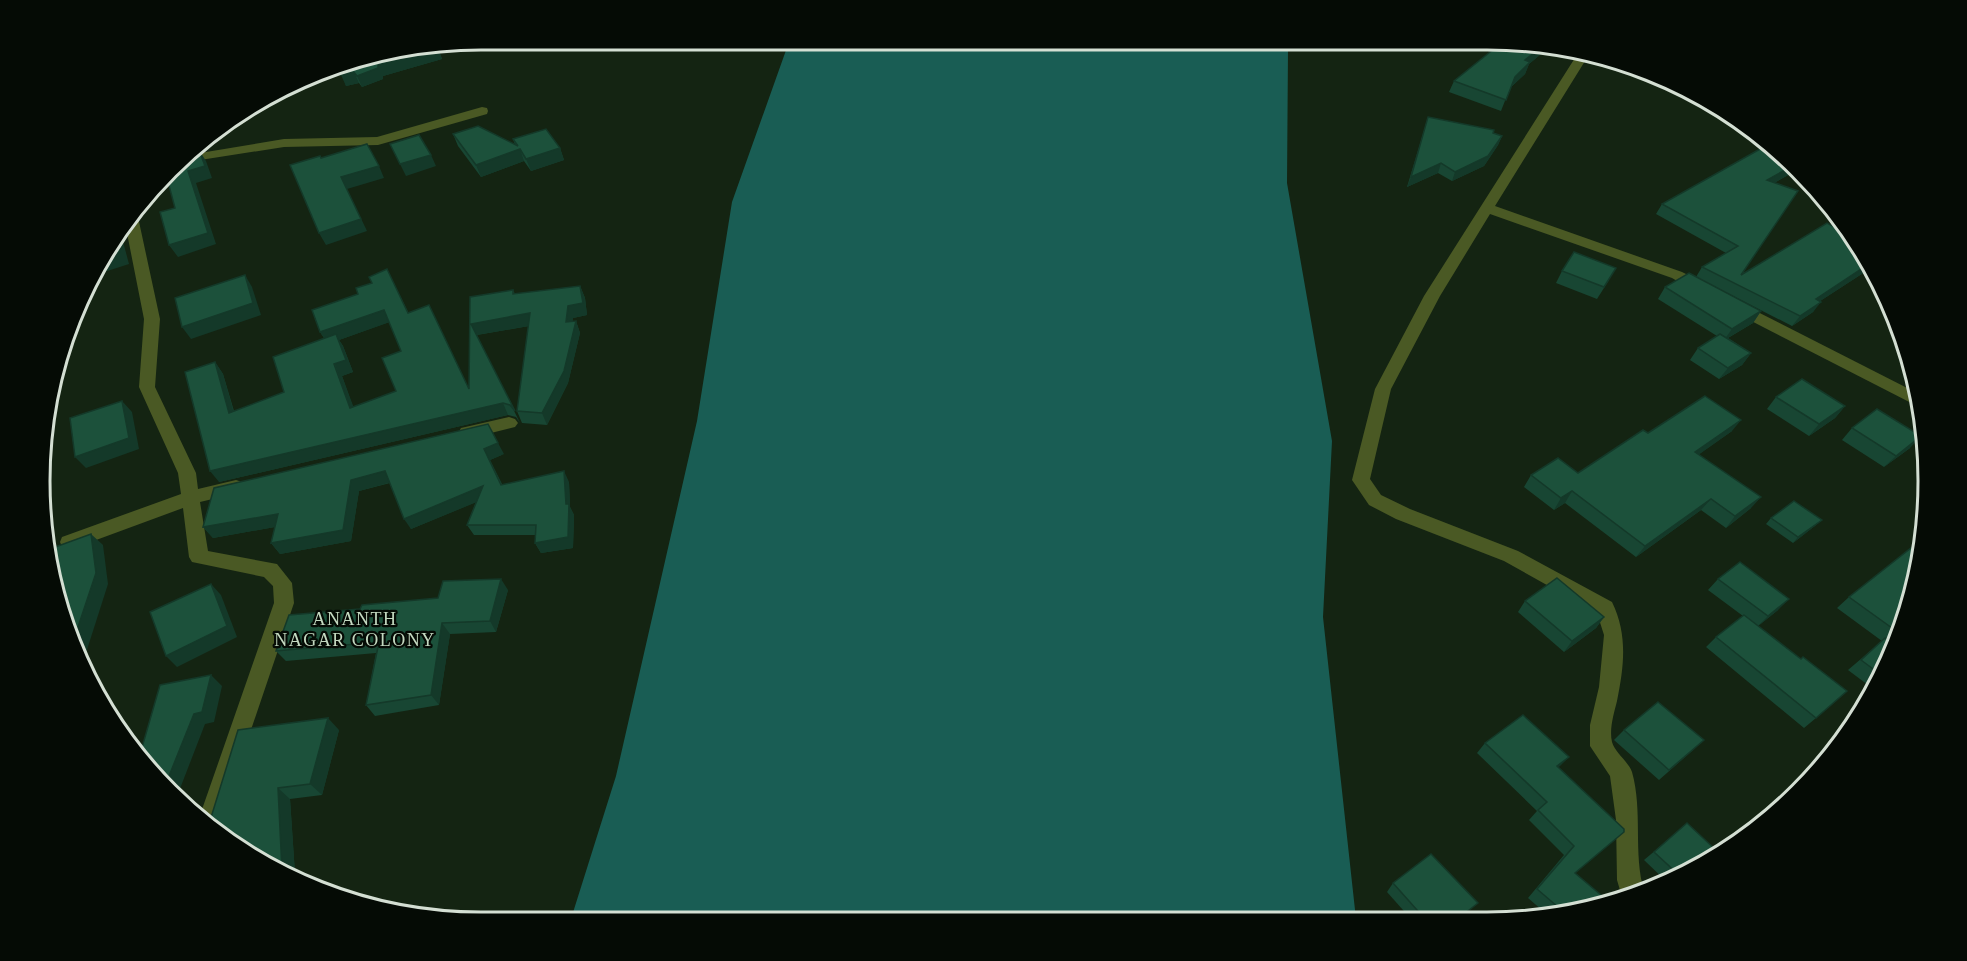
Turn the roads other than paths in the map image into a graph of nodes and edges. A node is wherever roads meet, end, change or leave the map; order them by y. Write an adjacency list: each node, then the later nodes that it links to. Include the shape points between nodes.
1 (1579, 60): 4 (street)
2 (482, 111): 3 (street, via 378,141 284,142)
3 (194, 158)
4 (1487, 208): 6 (street, via 1677,275); 13 (street, via 1432,297 1383,389 1361,480 1375,500 1511,556 1605,608 1614,635 1610,687 1600,725 1601,746 1621,773)
5 (129, 231): 10 (street, via 152,319 147,387 187,473)
6 (1909, 396)
7 (509, 423): 8 (street)
8 (452, 436)
9 (258, 482): 10 (street)
10 (189, 498): 11 (street); 12 (street, via 199,557 270,570 282,583 284,603)
11 (58, 546)
12 (211, 816)
13 (1631, 887)

